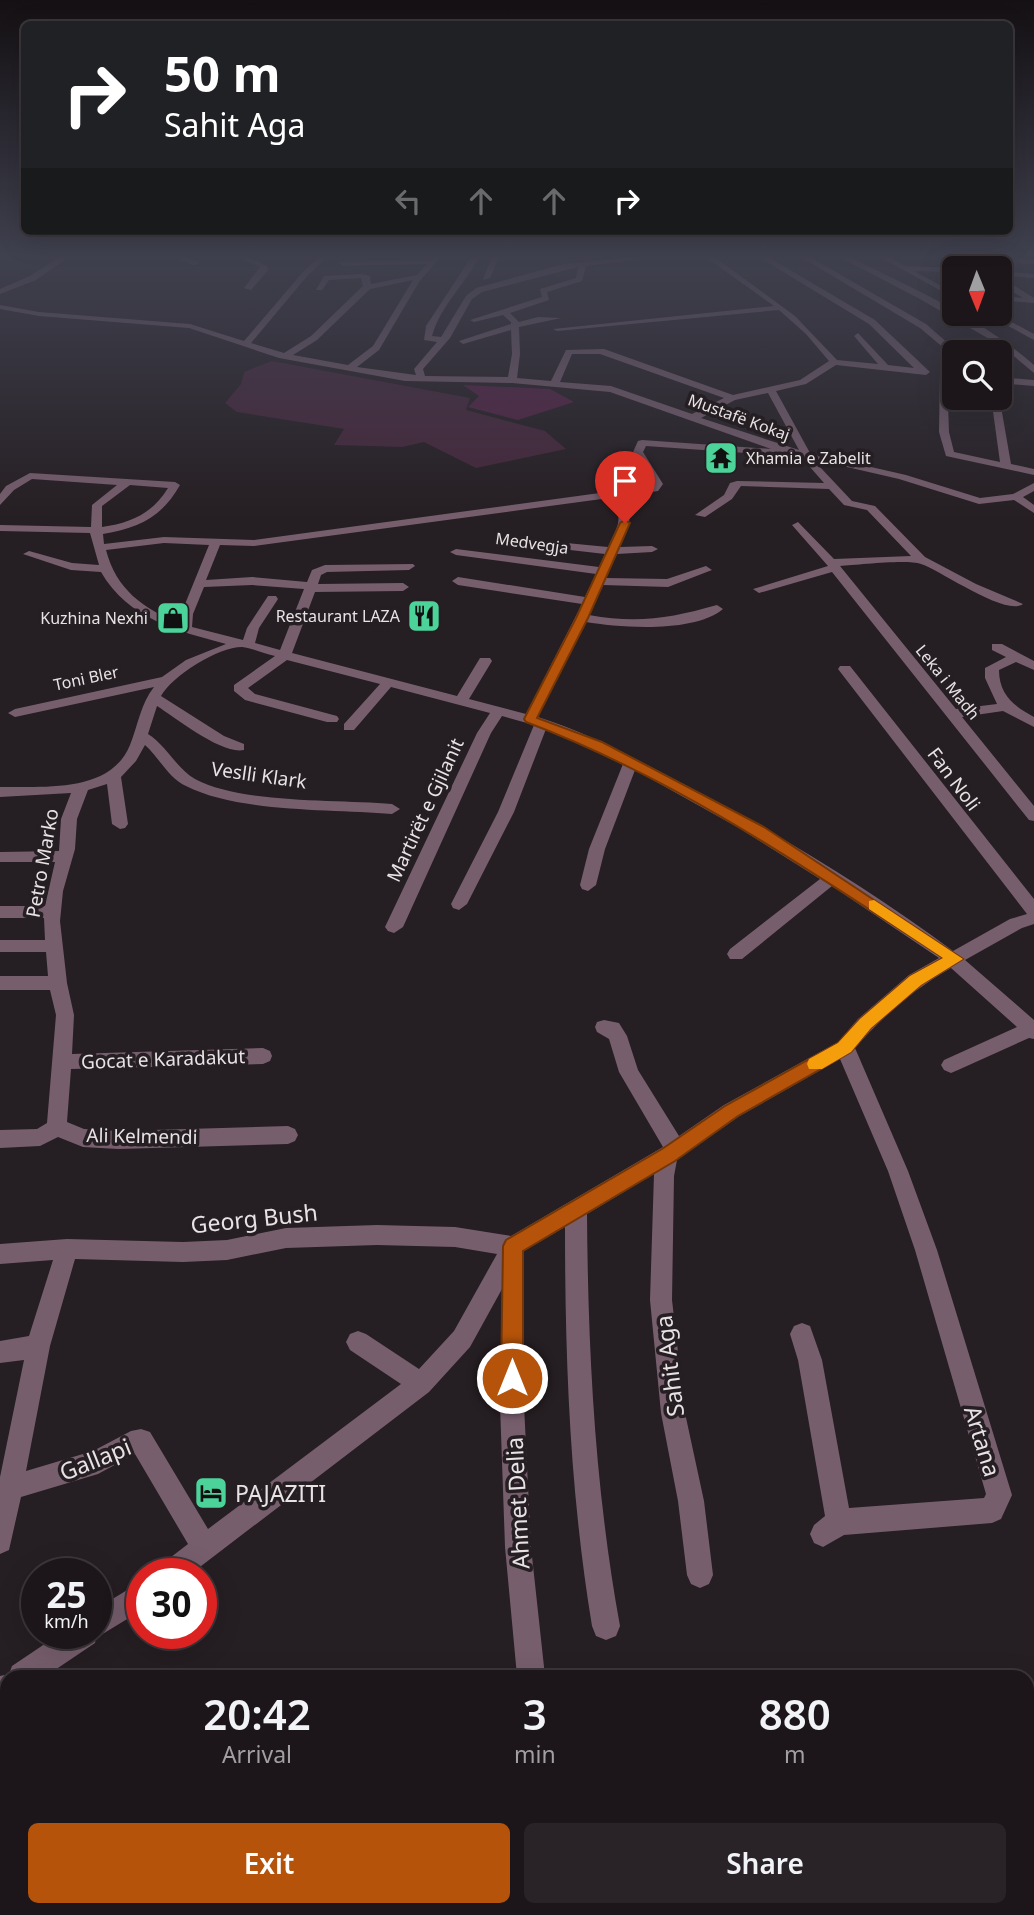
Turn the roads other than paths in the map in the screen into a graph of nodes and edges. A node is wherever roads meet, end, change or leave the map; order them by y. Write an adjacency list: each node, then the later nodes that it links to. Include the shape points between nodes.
1 (307, 342): 14 (street)
2 (379, 342): 17 (street)
3 (441, 342): 21 (street, via 418,369)
4 (486, 342): 12 (street)
5 (514, 342): 22 (street)
6 (819, 342): 15 (street)
7 (864, 342): 16 (street)
8 (893, 342): 19 (street)
9 (246, 343): 14 (street, Mustafë Kokaj)
10 (1012, 345): 11 (street)
11 (1034, 346)
12 (471, 350)
13 (1012, 350): 18 (street)
14 (286, 356): 17 (street, Mustafë Kokaj)
15 (834, 362): 16 (street); 26 (street, via 803,383)
16 (885, 367): 19 (street)
17 (350, 368): 21 (street, Mustafë Kokaj)
18 (1034, 370)
19 (922, 371): 20 (street)
20 (942, 373)
21 (422, 380): 22 (street, Mustafë Kokaj)
22 (512, 380): 23 (street, Mustafë Kokaj)
23 (555, 382): 27 (street, via 569,352 601,351); 30 (street, Mustafë Kokaj, via 622,392)
24 (1012, 382): 25 (street)
25 (1033, 384)
26 (770, 388): 27 (street); 32 (street)
27 (732, 398): 30 (street)
28 (946, 410): 33 (street, via 944,432 950,454)
29 (998, 410): 33 (street)
30 (693, 418): 31 (street, Mustafë Kokaj)
31 (784, 450): 32 (street, Mustafë Kokaj); 38 (street, via 642,443 638,452 658,487)
32 (811, 457): 36 (street); 39 (street, Mustafë Kokaj, via 902,477 979,501)
33 (1006, 466): 34 (street)
34 (1034, 472)
35 (130, 481): 40 (street, via 30,476 10,488); 45 (street, via 99,503); 45 (street, via 175,487 140,523)
36 (831, 486): 42 (street, via 734,485 728,497); 53 (street, via 848,503 871,508)
37 (1034, 486): 39 (street, Mustafë Kokaj)
38 (612, 495): 46 (street, via 454,514 367,530); 51 (street, via 624,511 625,523)
39 (1016, 497): 41 (street)
40 (0, 502)
41 (1034, 510)
42 (701, 515)
43 (798, 525): 54 (street, Leka i Madh)
44 (0, 528): 45 (street)
45 (95, 531): 48 (street)
46 (215, 543): 48 (street, via 140,541); 60 (street)
47 (536, 543): 51 (street, Medvegja)
48 (100, 548): 56 (street)
49 (652, 549): 51 (street, Medvegja)
50 (456, 552): 58 (street, Medvegja)
51 (610, 552): 58 (street)
52 (29, 554): 56 (street, via 71,566)
53 (920, 559): 54 (street); 66 (street, via 972,587)
54 (833, 565): 63 (street); 84 (street, Leka i Madh)
55 (409, 566): 61 (street, via 326,569 316,573)
56 (105, 569): 69 (street, via 120,593 137,607)
57 (706, 570): 58 (street, Medvegja, via 668,583)
58 (600, 576): 65 (street)
59 (458, 582): 65 (street)
60 (199, 584): 61 (street, via 252,581); 69 (street)
61 (312, 587): 62 (street); 72 (street)
62 (403, 587)
63 (759, 589)
64 (272, 599): 70 (street)
65 (588, 601): 68 (street)
66 (1017, 604)
67 (717, 609): 68 (street, via 658,624)
68 (582, 618): 86 (street)
69 (186, 628): 70 (street)
70 (244, 644): 72 (street); 77 (street, Toni Bler, via 208,655)
71 (997, 647): 73 (street)
72 (285, 655): 78 (street); 85 (street, via 240,685 242,693)
73 (1016, 657): 75 (street); 81 (street, via 992,668)
74 (485, 661): 80 (street)
75 (1034, 666)
76 (845, 669): 103 (street, Fan Noli)
77 (165, 680): 79 (street, Toni Bler); 83 (street, Toni Bler)
78 (387, 684): 80 (street); 88 (street)
79 (153, 697): 89 (street, Toni Bler); 90 (street)
80 (460, 702): 82 (street)
81 (1005, 707): 84 (street); 87 (street)
82 (498, 711): 86 (street); 107 (street, Martirët e Gjilanit)
83 (15, 713)
84 (950, 714): 96 (street, Leka i Madh)
85 (332, 719)
86 (536, 722): 91 (street); 102 (street, via 506,812)
87 (1034, 723)
88 (349, 727)
89 (141, 736): 92 (street, Toni Bler, via 131,759); 95 (street, Veslli Klark, via 163,753 174,771 204,789)
90 (239, 747)
91 (631, 762): 100 (street, via 759,831); 101 (street)
92 (113, 776): 93 (street, Toni Bler); 97 (street)
93 (81, 788): 94 (street, Toni Bler); 98 (street, Petro Marko, via 69,819)
94 (0, 792)
95 (392, 808)
96 (1034, 816)
97 (120, 824)
98 (65, 856): 99 (street); 105 (street, Petro Marko)
99 (0, 857)
100 (832, 878): 110 (street); 111 (street)
101 (588, 885)
102 (459, 904)
103 (1034, 911)
104 (0, 912): 105 (street)
105 (53, 912): 109 (street, Petro Marko)
106 (1034, 918): 111 (street, via 1016,923)
107 (394, 927)
108 (0, 946): 109 (street, Petro Marko)
109 (53, 946): 113 (street, Petro Marko)
110 (736, 954)
111 (956, 959): 114 (street); 116 (street, via 915,981)
112 (0, 983): 113 (street)
113 (58, 983): 118 (street, Petro Marko, via 65,1015)
114 (1031, 1025): 119 (street)
115 (604, 1027): 123 (street, via 618,1036 629,1072)
116 (845, 1047): 123 (street, via 732,1111); 128 (street, Artana, via 926,1250 999,1495 992,1510 831,1528 810,1360)
117 (263, 1056): 118 (street, Gocat e Karadakut)
118 (63, 1062): 120 (street, Petro Marko)
119 (951, 1065)
120 (57, 1127): 121 (street, Ali Kelmendi, via 83,1138 118,1140); 122 (street, via 40,1137)
121 (288, 1135)
122 (0, 1139)
123 (672, 1152): 124 (street); 137 (street, Sahit Aga, via 664,1176 661,1300 673,1413)
124 (576, 1212): 125 (street); 138 (street, via 581,1435)
125 (513, 1246): 126 (street, Georg Bush, via 455,1237 377,1235 286,1238 227,1250 183,1252); 132 (street, via 462,1339); 141 (street, Ahmet Delia, via 512,1405 518,1547)
126 (67, 1249): 127 (street, Georg Bush); 130 (street)
127 (0, 1254)
128 (802, 1334)
129 (358, 1342): 132 (street)
130 (38, 1346): 131 (street); 133 (street)
131 (0, 1352)
132 (422, 1384): 135 (street)
133 (4, 1490): 134 (street); 135 (street, Gallapi, via 98,1462 141,1441)
134 (0, 1541)
135 (206, 1549): 136 (street)
136 (193, 1558)
137 (700, 1575)
138 (606, 1626)
139 (62, 1649): 140 (street)
140 (31, 1670)
141 (530, 1670)

